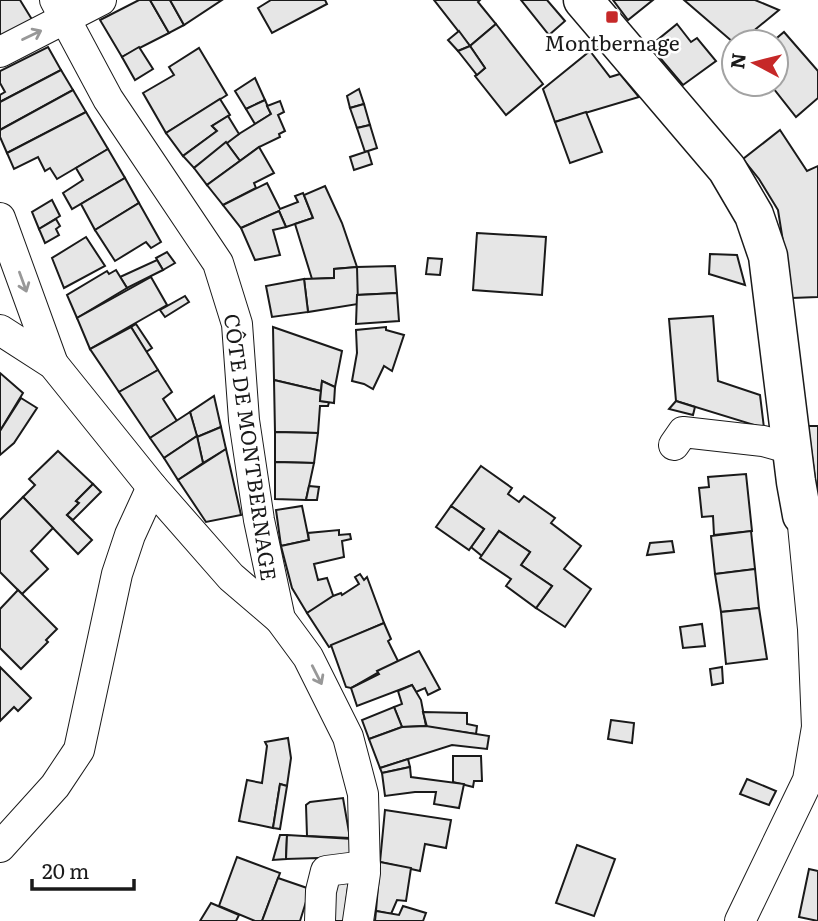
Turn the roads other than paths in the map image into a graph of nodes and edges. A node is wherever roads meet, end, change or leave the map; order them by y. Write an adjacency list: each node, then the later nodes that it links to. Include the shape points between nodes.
1 (101, 0): 3 (street)
2 (583, 0): 9 (street, via 727,170 754,215 768,256)
3 (60, 10): 4 (street, one-way to 3); 12 (street, CÔTE DE MONTBERNAGE, via 108,99 218,262 237,324 244,420)
4 (0, 52)
5 (0, 218): 7 (street, one-way to 7)
6 (0, 330): 7 (street)
7 (53, 364): 10 (street)
8 (673, 434): 9 (street, via 763,441)
9 (792, 449): 11 (street)
10 (152, 487): 12 (street, via 231,578); 13 (street, via 120,565 79,750 55,786)
11 (810, 516): 17 (street, via 817,727 808,780)
12 (279, 619): 14 (street, CÔTE DE MONTBERNAGE, one-way to 14, via 308,657 348,737 363,794)
13 (0, 847)
14 (365, 866): 15 (street, via 326,871); 16 (street, CÔTE DE MONTBERNAGE)
15 (320, 921)
16 (358, 921)
17 (740, 921)

